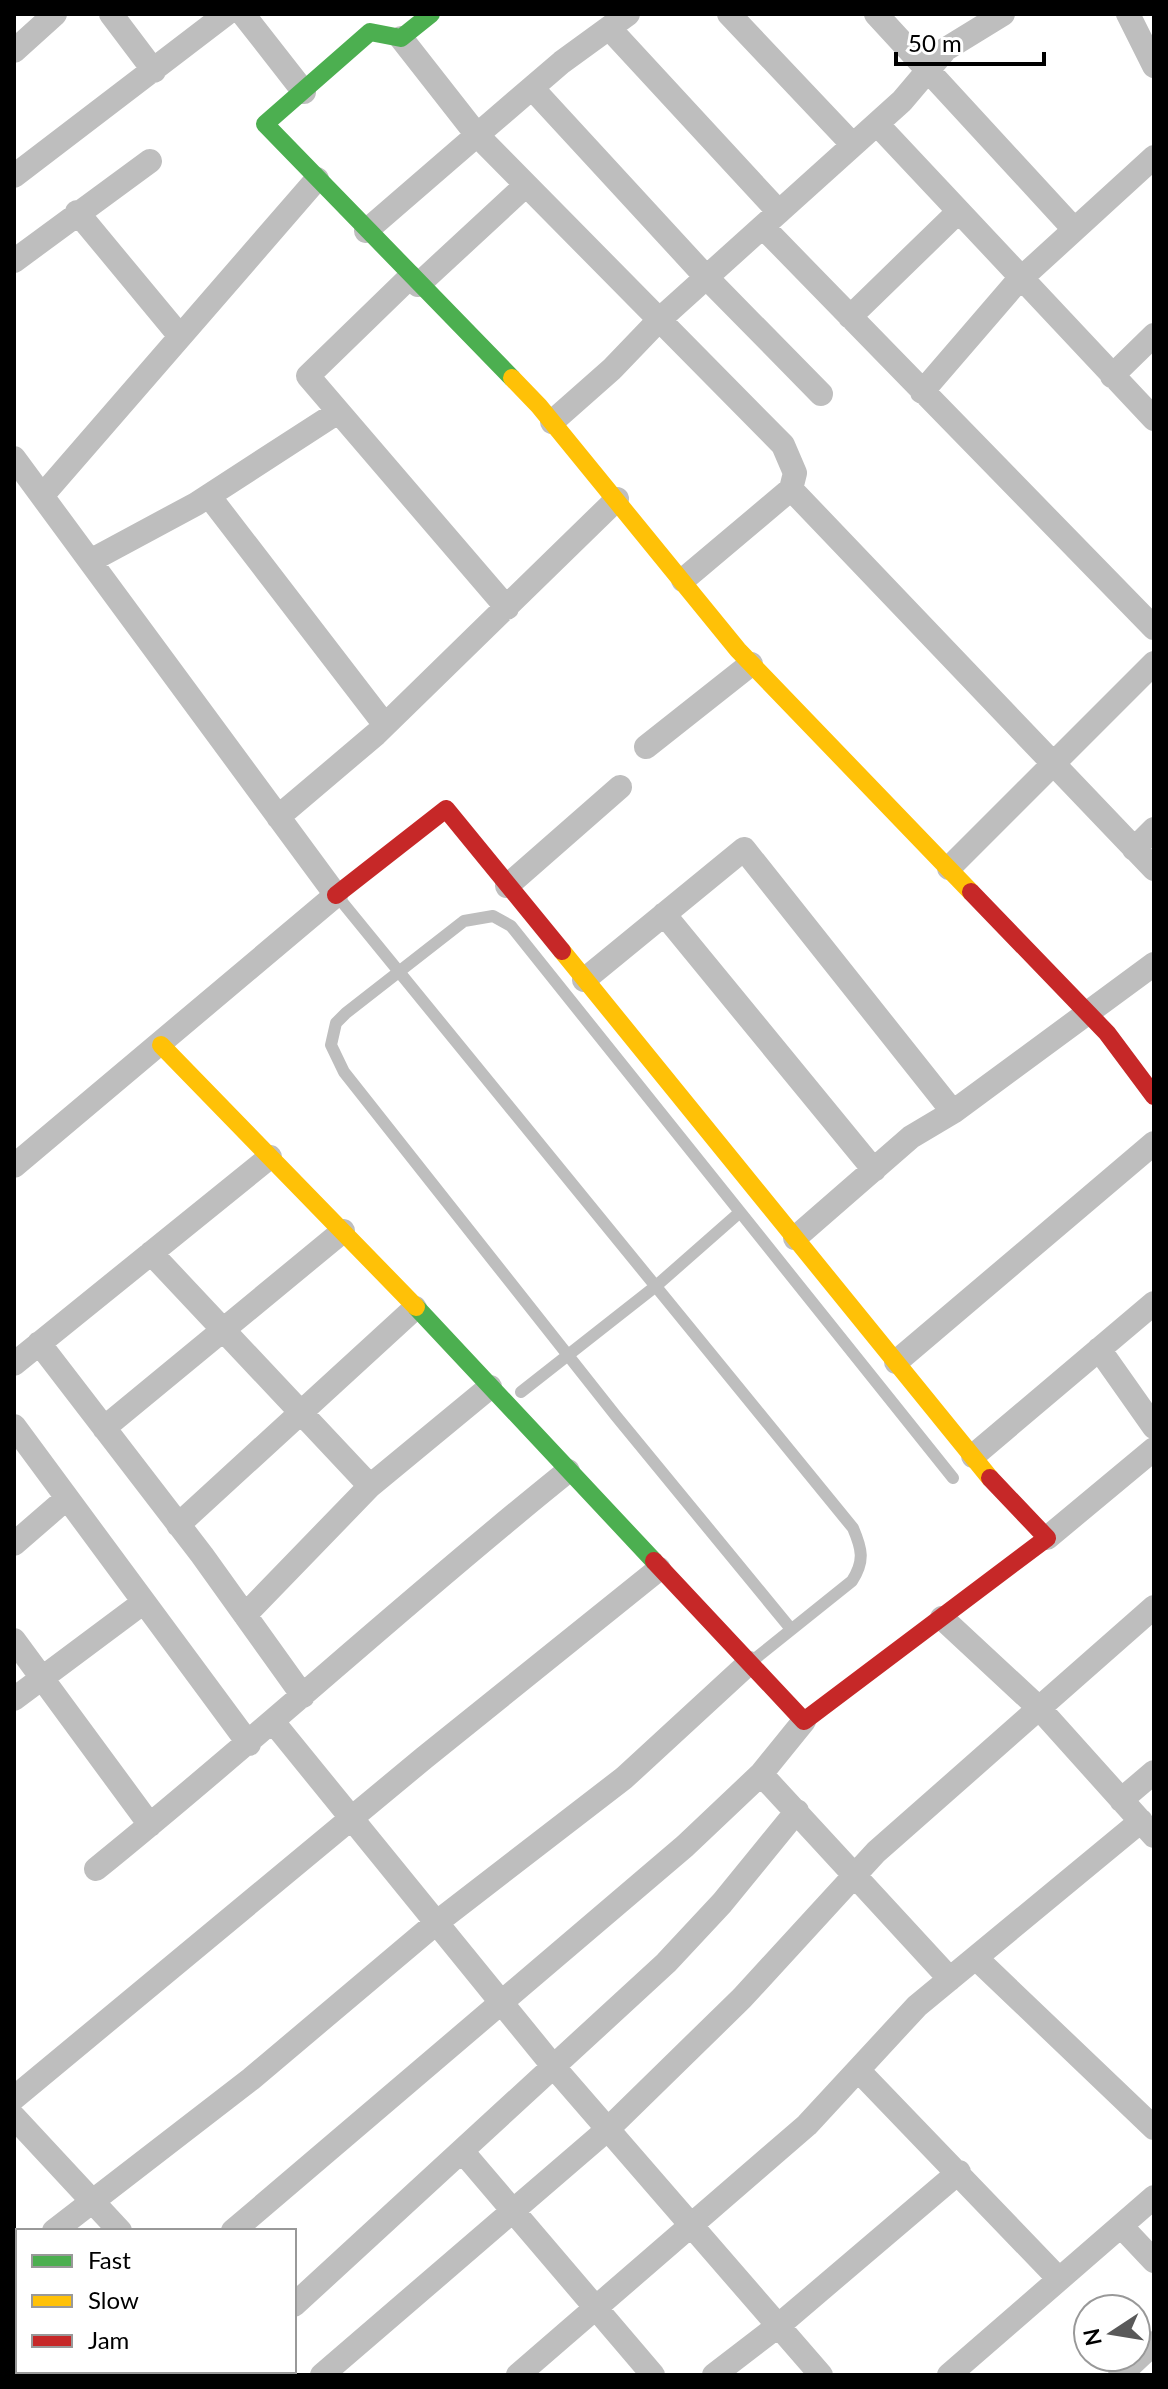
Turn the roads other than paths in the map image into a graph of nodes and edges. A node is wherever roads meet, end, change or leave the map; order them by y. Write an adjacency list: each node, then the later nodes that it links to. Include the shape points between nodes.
1 (55, 14): 12 (street)
2 (111, 14): 14 (street)
3 (226, 14): 14 (street)
4 (243, 14): 17 (street)
5 (431, 14): 11 (street)
6 (729, 14): 20 (street)
7 (876, 14): 15 (street)
8 (1003, 14): 15 (street, via 946,49)
9 (1128, 14): 13 (street)
10 (619, 21): 16 (street); 28 (street)
11 (401, 38): 17 (street, via 370,32); 19 (street)
12 (14, 51)
13 (1154, 66)
14 (154, 71): 23 (street)
15 (927, 72): 18 (street); 29 (street)
16 (532, 88): 19 (street); 32 (street)
17 (304, 92): 24 (street, via 265,124)
18 (877, 124): 20 (street); 27 (street)
19 (477, 135): 25 (street); 30 (street)
20 (853, 145): 28 (street)
21 (1154, 157): 29 (street)
22 (150, 161): 26 (street)
23 (14, 176)
24 (317, 179): 30 (street); 37 (street)
25 (525, 186): 34 (street); 36 (street)
26 (77, 212): 31 (street); 37 (street)
27 (958, 212): 33 (street); 35 (street)
28 (771, 219): 32 (street); 35 (street)
29 (1073, 228): 33 (street)
30 (366, 231): 34 (street)
31 (14, 261)
32 (707, 278): 36 (street); 41 (street)
33 (1019, 280): 39 (street); 40 (street)
34 (414, 281): 42 (street, via 308,376); 44 (street)
35 (850, 317): 40 (street)
36 (659, 320): 44 (street); 46 (street, via 783,445 795,473)
37 (179, 335): 47 (street)
38 (1154, 335): 39 (street)
39 (1112, 376): 43 (street)
40 (922, 392): 53 (street)
41 (821, 394)
42 (338, 412): 48 (street); 52 (street)
43 (1154, 419)
44 (552, 422): 49 (street)
45 (14, 458): 47 (street)
46 (791, 489): 51 (street); 58 (street)
47 (42, 496): 50 (street)
48 (209, 496): 50 (street); 56 (street)
49 (617, 499): 51 (street); 52 (street)
50 (90, 561): 60 (street)
51 (683, 580): 55 (street)
52 (507, 608): 56 (street)
53 (1154, 628)
54 (1154, 663): 58 (street)
55 (751, 664): 57 (street); 63 (street)
56 (385, 725): 60 (street)
57 (646, 747)
58 (1052, 764): 62 (street); 63 (street)
59 (620, 787): 65 (street)
60 (278, 817): 66 (street)
61 (1154, 829): 62 (street)
62 (1134, 849): 64 (street)
63 (949, 868): 71 (street)
64 (1154, 869)
65 (507, 886): 66 (street, via 446,809); 70 (street)
66 (336, 895): 69 (lane); 72 (street)
67 (664, 914): 70 (street); 74 (street, via 744,849); 78 (street)
68 (1154, 964): 71 (street)
69 (399, 972): 79 (lane, via 464,921 493,916 511,926); 83 (lane); 89 (lane, via 336,1023 334,1057)
70 (584, 980): 81 (street)
71 (1085, 1012): 73 (street); 74 (street)
72 (161, 1045): 76 (street); 77 (street)
73 (1154, 1096)
74 (953, 1112): 78 (street, via 911,1137)
75 (1154, 1143): 90 (street)
76 (270, 1157): 80 (street); 82 (street)
77 (14, 1166)
78 (874, 1170): 81 (street)
79 (739, 1213): 83 (lane); 101 (lane)
80 (343, 1231): 85 (street); 86 (street)
81 (795, 1238): 90 (street)
82 (151, 1253): 86 (street); 87 (street)
83 (656, 1286): 89 (lane); 112 (lane, via 853,1528 861,1547 862,1565 852,1581)
84 (1154, 1303): 88 (street)
85 (415, 1308): 92 (street); 94 (street)
86 (221, 1328): 94 (street); 97 (street)
87 (39, 1343): 91 (street); 97 (street)
88 (1099, 1349): 96 (street); 99 (street)
89 (568, 1355): 93 (lane); 112 (lane)
90 (896, 1362): 99 (street)
91 (14, 1364)
92 (490, 1387): 100 (street); 102 (street)
93 (521, 1392)
94 (302, 1415): 102 (street); 104 (street)
95 (14, 1426): 103 (street)
96 (1154, 1427)
97 (104, 1428): 104 (street)
98 (1154, 1449): 105 (street)
99 (973, 1456): 105 (street)
100 (568, 1471): 107 (street); 116 (street, via 428,1584)
101 (953, 1478)
102 (370, 1486): 110 (street)
103 (67, 1498): 106 (street); 108 (street)
104 (178, 1525): 110 (street)
105 (1047, 1538): 111 (street)
106 (14, 1544)
107 (659, 1569): 114 (street); 126 (street)
108 (144, 1602): 115 (street); 121 (street)
109 (1154, 1607): 118 (street)
110 (245, 1615): 116 (street)
111 (942, 1618): 118 (street); 119 (street)
112 (791, 1629): 114 (lane)
113 (14, 1640): 115 (street)
114 (749, 1663): 119 (street); 131 (street, via 624,1778)
115 (42, 1678): 117 (street); 127 (street)
116 (303, 1696): 120 (street)
117 (14, 1699)
118 (1039, 1708): 124 (street); 130 (street)
119 (804, 1721): 123 (street)
120 (274, 1723): 121 (street); 126 (street)
121 (249, 1744): 127 (street)
122 (1154, 1772): 124 (street)
123 (761, 1774): 125 (street); 134 (street, via 685,1846)
124 (1121, 1800): 128 (street)
125 (797, 1811): 130 (street); 135 (street, via 666,1963)
126 (351, 1821): 131 (street); 137 (street)
127 (150, 1825): 129 (street)
128 (1147, 1829): 132 (street)
129 (96, 1869)
130 (856, 1874): 133 (street); 139 (street, via 742,1998)
131 (436, 1923): 134 (street); 143 (street, via 251,2079)
132 (977, 1959): 133 (street); 138 (street)
133 (950, 1979): 136 (street, via 917,2006)
134 (499, 2001): 135 (street); 149 (street)
135 (553, 2066): 139 (street); 140 (street)
136 (858, 2070): 141 (street); 145 (street, via 807,2125)
137 (15, 2115): 143 (street)
138 (1154, 2128)
139 (608, 2129): 144 (street); 145 (street)
140 (462, 2151): 144 (street); 152 (street)
141 (959, 2172): 151 (street); 154 (street)
142 (1154, 2197): 146 (street)
143 (92, 2201): 147 (street); 148 (street)
144 (513, 2212): 153 (street); 156 (street)
145 (693, 2225): 153 (street); 154 (street)
146 (1121, 2226): 150 (street); 151 (street)
147 (57, 2229)
148 (118, 2229)
149 (235, 2229)
150 (1154, 2261)
151 (1059, 2279): 161 (street)
152 (296, 2303)
153 (597, 2309): 157 (street); 158 (street)
154 (778, 2326): 159 (street); 160 (street)
155 (1154, 2343): 162 (street)
156 (322, 2375)
157 (518, 2375)
158 (653, 2375)
159 (714, 2375)
160 (821, 2375)
161 (949, 2375)
162 (1120, 2375)

